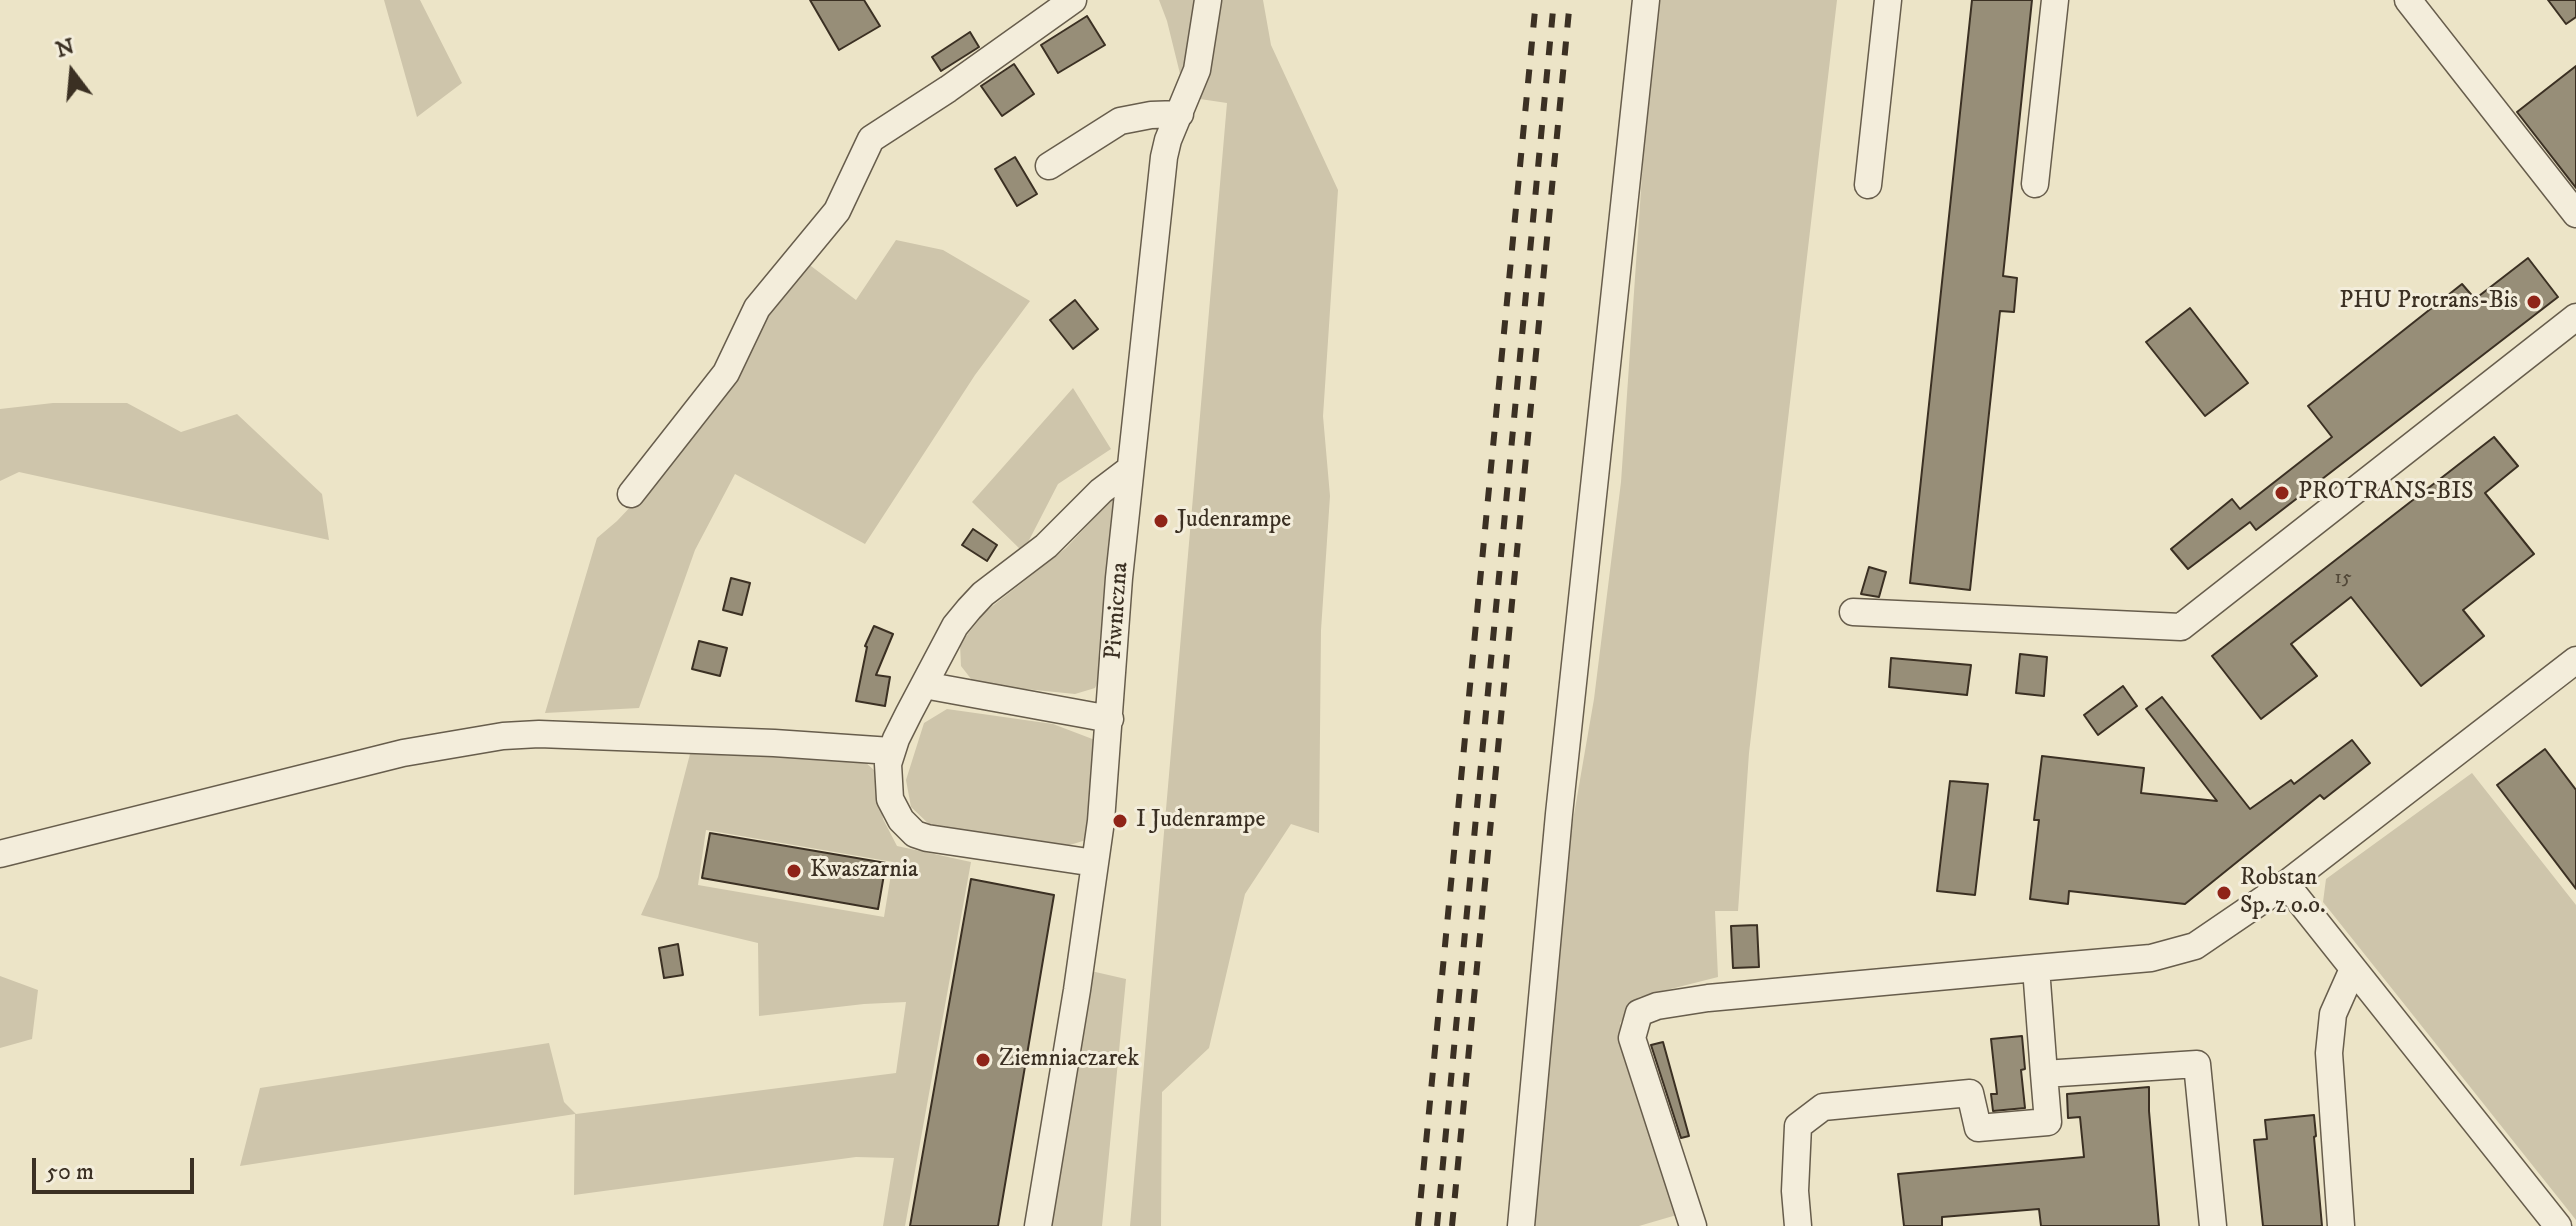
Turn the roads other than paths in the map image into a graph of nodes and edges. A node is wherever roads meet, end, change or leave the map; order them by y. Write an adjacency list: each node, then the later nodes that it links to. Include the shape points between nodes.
1 (1073, 0): 14 (street, via 871,139 837,211 757,308 726,373)
2 (1208, 0): 7 (street, Piwniczna, via 1197,70)
3 (1646, 0): 27 (street)
4 (1888, 0): 10 (street)
5 (2055, 0): 9 (street)
6 (2408, 0): 11 (street)
7 (1180, 114): 8 (street, via 1120,121); 13 (street, Piwniczna, via 1164,157)
8 (1049, 166)
9 (2035, 184)
10 (1868, 185)
11 (2576, 214)
12 (2576, 317): 15 (street, via 2181,627)
13 (1130, 469): 17 (street, via 1046,546 983,594 955,626); 18 (street, Piwniczna)
14 (631, 494)
15 (1853, 612)
16 (2576, 660): 22 (street)
17 (924, 685): 18 (street); 19 (street)
18 (1110, 719): 21 (street, Piwniczna)
19 (891, 751): 20 (street, via 503,736 403,753); 21 (street, via 890,799 915,834)
20 (0, 854)
21 (1095, 863): 26 (street, Piwniczna)
22 (2286, 884): 23 (street, via 2195,946 2151,958); 24 (street)
23 (2036, 968): 25 (street); 28 (street, via 1708,998 1639,1013 1632,1038)
24 (2353, 969): 31 (street, via 2333,1014 2329,1053); 32 (street)
25 (2044, 1074): 29 (street, via 2048,1122 1978,1128 1970,1093 1823,1107 1798,1126); 30 (street, via 2197,1064)
26 (1038, 1226)
27 (1521, 1226)
28 (1693, 1226)
29 (1798, 1226)
30 (2213, 1226)
31 (2341, 1226)
32 (2558, 1226)

